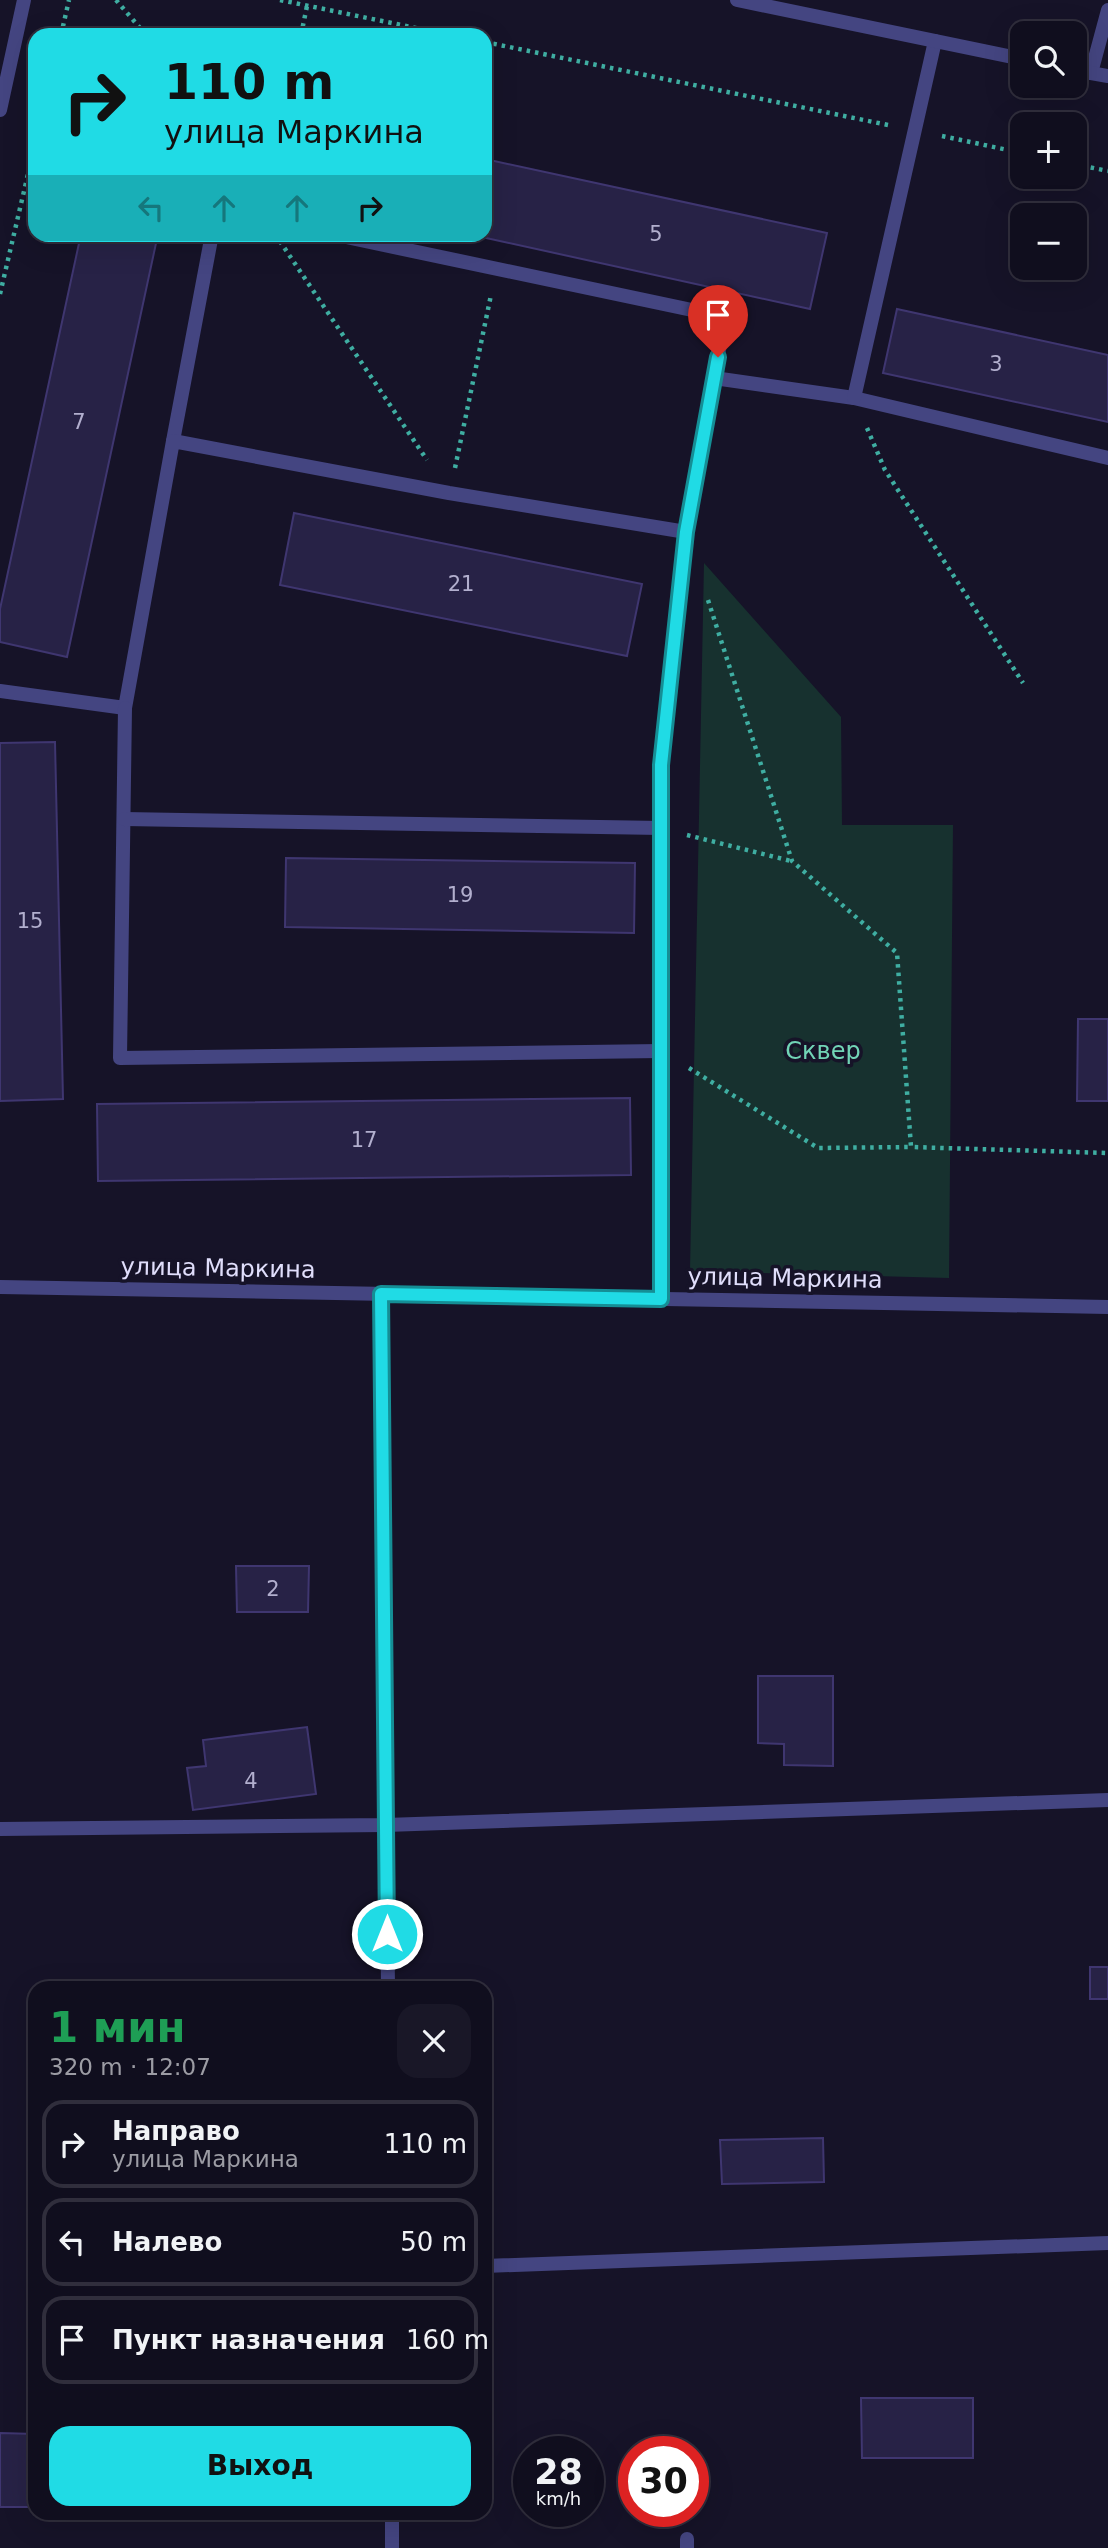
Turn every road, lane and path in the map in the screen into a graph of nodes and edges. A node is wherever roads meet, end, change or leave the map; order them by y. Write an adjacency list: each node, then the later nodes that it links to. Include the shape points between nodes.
1 (24, 0): 18 (street)
2 (69, 0): 8 (path)
3 (116, 0): 9 (path)
4 (280, 0): 6 (path)
5 (737, 0): 12 (street)
6 (307, 6): 10 (path); 11 (path)
7 (1108, 10): 16 (street)
8 (63, 28)
9 (140, 28)
10 (302, 28)
11 (415, 28)
12 (935, 41): 14 (street); 19 (street)
13 (492, 43): 19 (path)
14 (1010, 57)
15 (1087, 72): 16 (street)
16 (1091, 73): 17 (street)
17 (1108, 76)
18 (0, 110)
19 (913, 130): 20 (path); 30 (street)
20 (1010, 150)
21 (1087, 167): 22 (path)
22 (1108, 171)
23 (28, 174): 28 (path)
24 (210, 242): 31 (street)
25 (280, 242): 33 (path)
26 (369, 242): 27 (street)
27 (496, 269): 29 (street, via 725,317); 33 (path)
28 (0, 293)
29 (714, 378): 30 (street); 34 (street)
30 (854, 397): 32 (street); 36 (path, via 885,470)
31 (173, 441): 33 (street); 38 (street)
32 (1108, 458)
33 (449, 493): 34 (street)
34 (686, 532): 40 (street, via 661,765)
35 (707, 598): 41 (path)
36 (1023, 683)
37 (0, 691): 38 (street)
38 (125, 708): 39 (street)
39 (124, 818): 40 (street); 42 (street, via 120,1058)
40 (661, 828): 41 (path); 42 (street)
41 (792, 861): 43 (path, via 897,953)
42 (661, 1051): 43 (path, via 818,1148); 47 (street)
43 (911, 1147): 44 (path)
44 (1108, 1153)
45 (0, 1287): 46 (street, улица Маркина)
46 (381, 1294): 47 (street, улица Маркина); 50 (street)
47 (661, 1299): 48 (street, улица Маркина)
48 (1108, 1307)
49 (1108, 1800): 50 (street)
50 (386, 1825): 51 (street); 52 (street)
51 (0, 1829)
52 (387, 1981)
53 (1108, 2243): 54 (street)
54 (492, 2266)
55 (392, 2520): 56 (street)
56 (392, 2548)

